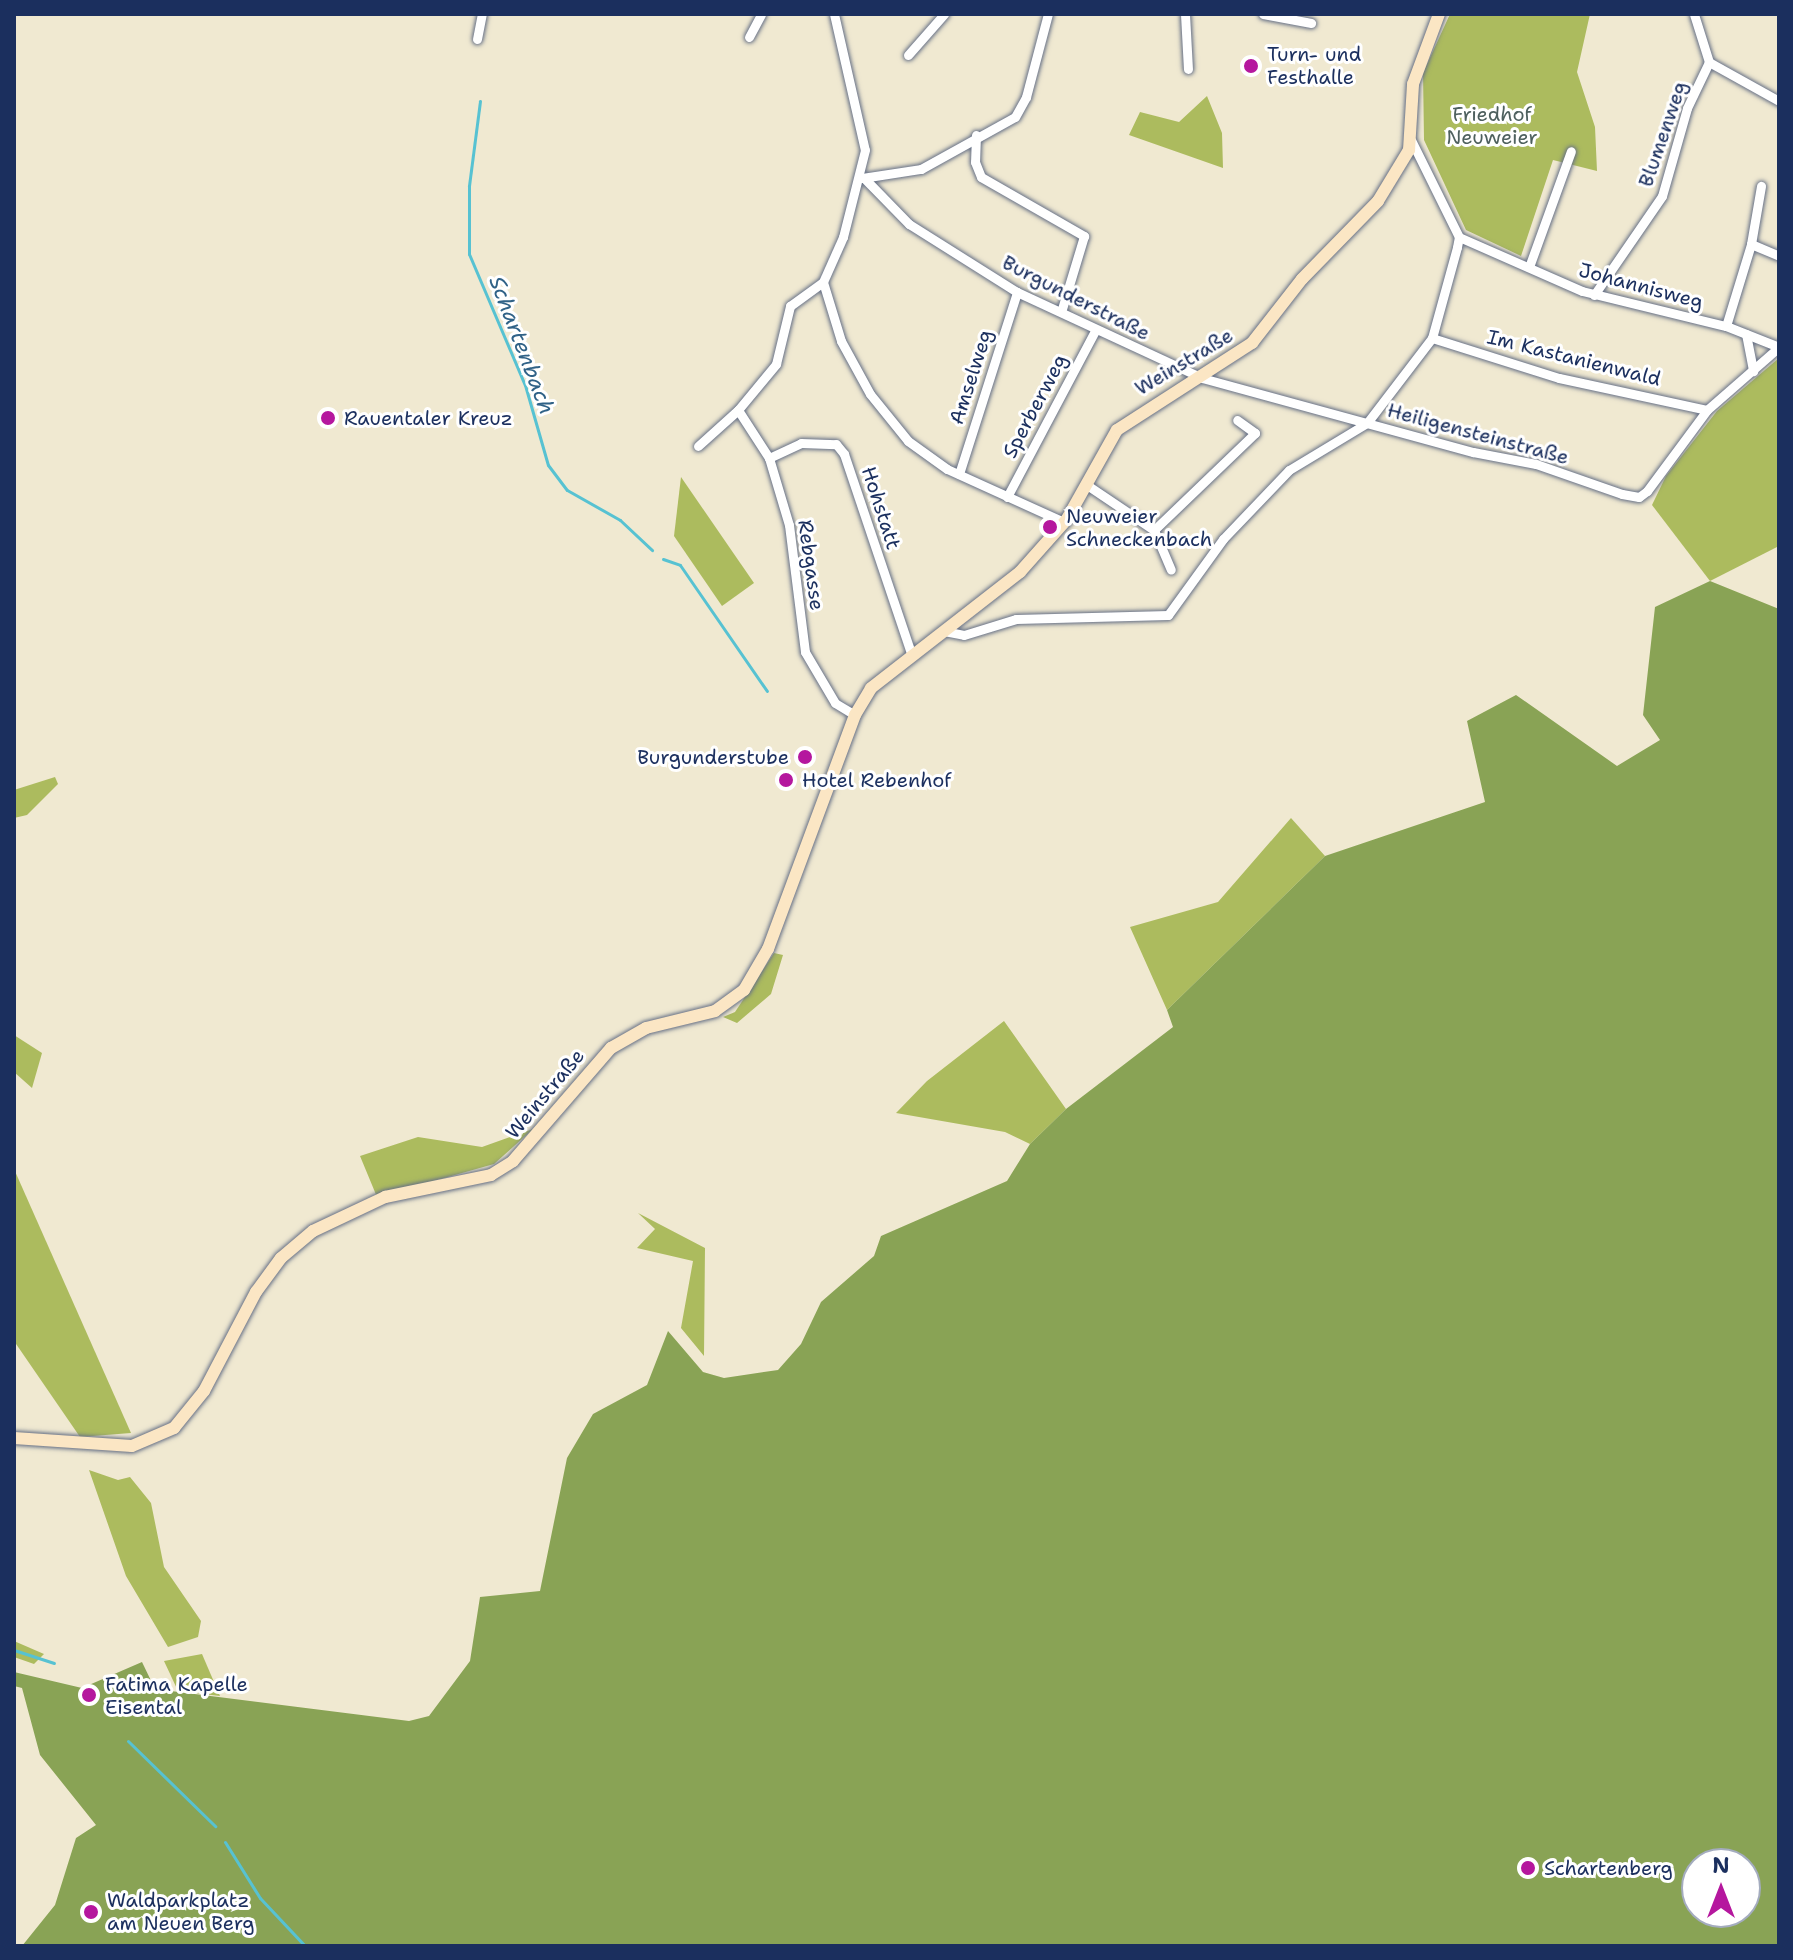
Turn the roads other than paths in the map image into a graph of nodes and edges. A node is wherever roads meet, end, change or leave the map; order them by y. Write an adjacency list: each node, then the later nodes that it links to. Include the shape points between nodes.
1 (482, 14): 12 (street)
2 (761, 14): 11 (street)
3 (834, 14): 20 (street, via 865,150)
4 (944, 14): 13 (street)
5 (1048, 14): 17 (street, via 1026,97 1015,117)
6 (1185, 14): 15 (street)
7 (1263, 14): 10 (street)
8 (1439, 14): 18 (main road, Weinstraße, via 1413,84)
9 (1694, 14): 14 (street)
10 (1311, 23)
11 (749, 37)
12 (477, 39)
13 (908, 55)
14 (1709, 62): 16 (street); 28 (street, Blumenweg, via 1687,108 1662,196)
15 (1188, 69)
16 (1779, 101)
17 (976, 135): 20 (street, via 921,169); 29 (street, via 975,162 981,177 1084,236)
18 (1411, 140): 22 (street); 36 (main road, Weinstraße, via 1378,201 1302,279 1252,343)
19 (1571, 151): 25 (street)
20 (862, 178): 26 (street); 27 (street, Burgunderstraße, via 909,224)
21 (1761, 186): 23 (street)
22 (1459, 237): 25 (street, Johannisweg); 33 (street)
23 (1751, 244): 24 (street); 30 (street)
24 (1779, 256)
25 (1529, 267): 28 (street, Johannisweg)
26 (823, 282): 37 (street, via 790,306 776,364); 43 (street, via 841,341 870,394 908,441)
27 (1017, 292): 29 (street, Burgunderstraße); 43 (street, Amselweg)
28 (1594, 295): 30 (street, Johannisweg)
29 (1061, 312): 31 (street, Burgunderstraße)
30 (1726, 326): 32 (street, Johannisweg)
31 (1095, 331): 36 (street, Burgunderstraße); 45 (street, Sperberweg)
32 (1746, 334): 34 (street, Johannisweg); 35 (street)
33 (1432, 338): 38 (street, Im Kastanienwald, via 1559,378); 40 (street)
34 (1779, 347): 35 (street, Heiligensteinstraße)
35 (1753, 371): 38 (street, Heiligensteinstraße)
36 (1202, 378): 40 (street, Heiligensteinstraße); 44 (main road, Weinstraße, via 1117,430)
37 (738, 410): 41 (street); 42 (street, Rebgasse)
38 (1707, 410): 40 (street, Heiligensteinstraße, via 1639,497 1536,464)
39 (1237, 420): 47 (street, via 1255,433)
40 (1367, 423): 49 (street, via 1289,470 1223,539 1168,615 1016,619 964,635)
41 (698, 446)
42 (769, 458): 50 (street, Hohstatt, via 801,443 836,444 844,454); 51 (street, Rebgasse, via 789,525 805,652 835,703)
43 (959, 474): 45 (street)
44 (1087, 485): 46 (main road, Weinstraße); 47 (street)
45 (1007, 497): 46 (street)
46 (1064, 522): 49 (main road, Weinstraße, via 990,600)
47 (1154, 530): 48 (street)
48 (1171, 570)
49 (944, 631): 50 (main road, Weinstraße)
50 (911, 653): 51 (main road, Weinstraße, via 871,688)
51 (855, 715): 52 (main road, Weinstraße, via 768,949 756,974 730,1003 646,1028 611,1048 513,1161 491,1175 385,1197 313,1231 281,1258 256,1292 204,1391 174,1428 132,1446)
52 (14, 1438)

